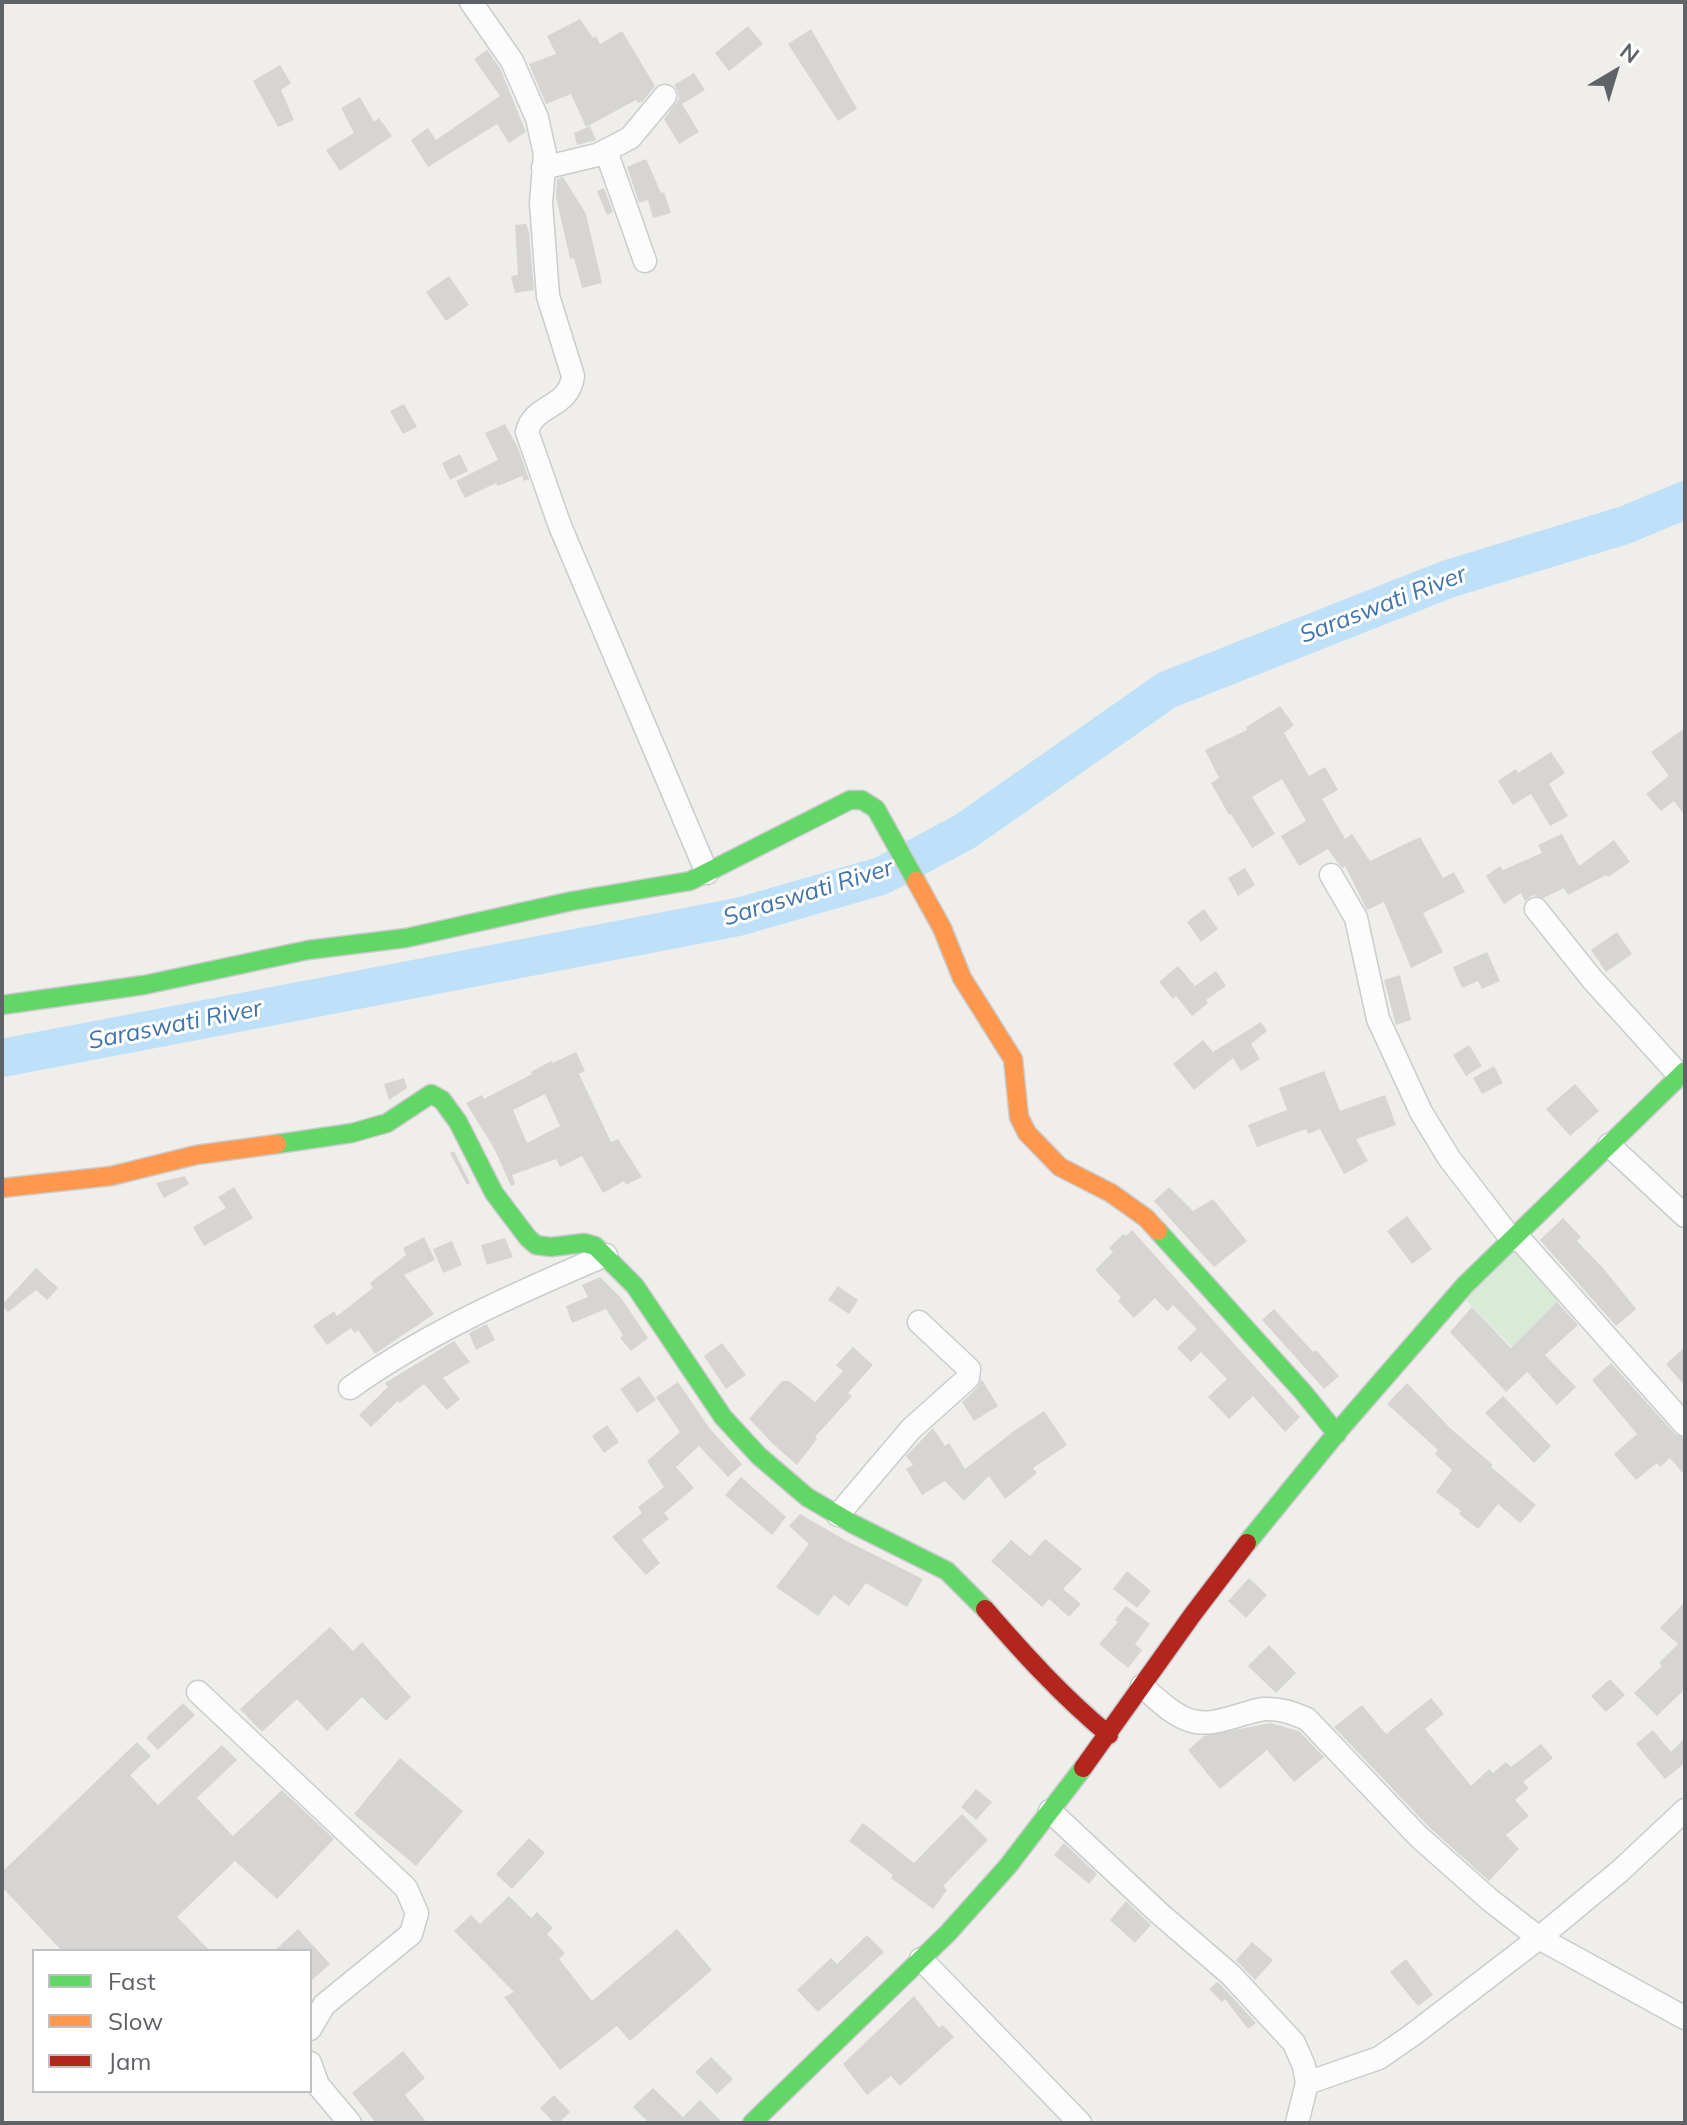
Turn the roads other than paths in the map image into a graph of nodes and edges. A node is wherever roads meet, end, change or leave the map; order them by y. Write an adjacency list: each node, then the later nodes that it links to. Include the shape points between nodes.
1 (471, 2): 4 (street, via 512,61 537,118)
2 (665, 96): 3 (street, via 630,138)
3 (606, 151): 4 (street); 5 (street)
4 (543, 168): 6 (street, via 548,296 573,376 566,397 536,416 527,432 560,526)
5 (645, 261)
6 (707, 873): 9 (street, via 690,881 406,938 308,950 144,985); 19 (street, via 850,800 876,809 942,928 962,978 1013,1059 1019,1117 1027,1133 1060,1167 1146,1218)
7 (1331, 875): 14 (street, via 1356,918 1378,1019 1421,1112 1449,1158)
8 (1536, 909): 10 (street, via 1592,979)
9 (2, 1005)
10 (1683, 1074): 11 (street)
11 (1609, 1145): 13 (street); 14 (street)
12 (2, 1188): 15 (street, via 111,1176 196,1155 352,1133 387,1123 431,1094 458,1122 494,1193 528,1238 551,1247 584,1243)
13 (1685, 1216)
14 (1514, 1237): 18 (street); 19 (street)
15 (606, 1255): 17 (street, via 435,1334); 20 (street, via 635,1286 723,1417 807,1497)
16 (919, 1322): 20 (street, via 969,1369 968,1378 911,1429)
17 (350, 1388)
18 (1685, 1425)
19 (1337, 1434): 21 (street, via 1220,1578)
20 (838, 1515): 23 (street, via 947,1571 1071,1703)
21 (1142, 1686): 23 (street); 26 (street, via 1189,1720 1204,1723 1266,1709 1307,1719 1418,1836)
22 (198, 1692): 29 (street, via 406,1888 417,1913 411,1934 324,2005)
23 (1109, 1735): 25 (street)
24 (1685, 1810): 26 (street)
25 (1050, 1811): 27 (street, via 1009,1865); 31 (street, via 1231,1975 1294,2043)
26 (1539, 1938): 28 (street); 31 (street, via 1379,2058)
27 (921, 1959): 33 (street); 34 (street)
28 (1685, 2018)
29 (312, 2026)
30 (312, 2068): 32 (street, via 318,2085)
31 (1307, 2083): 35 (street)
32 (350, 2123)
33 (752, 2123)
34 (1080, 2123)
35 (1297, 2123)

